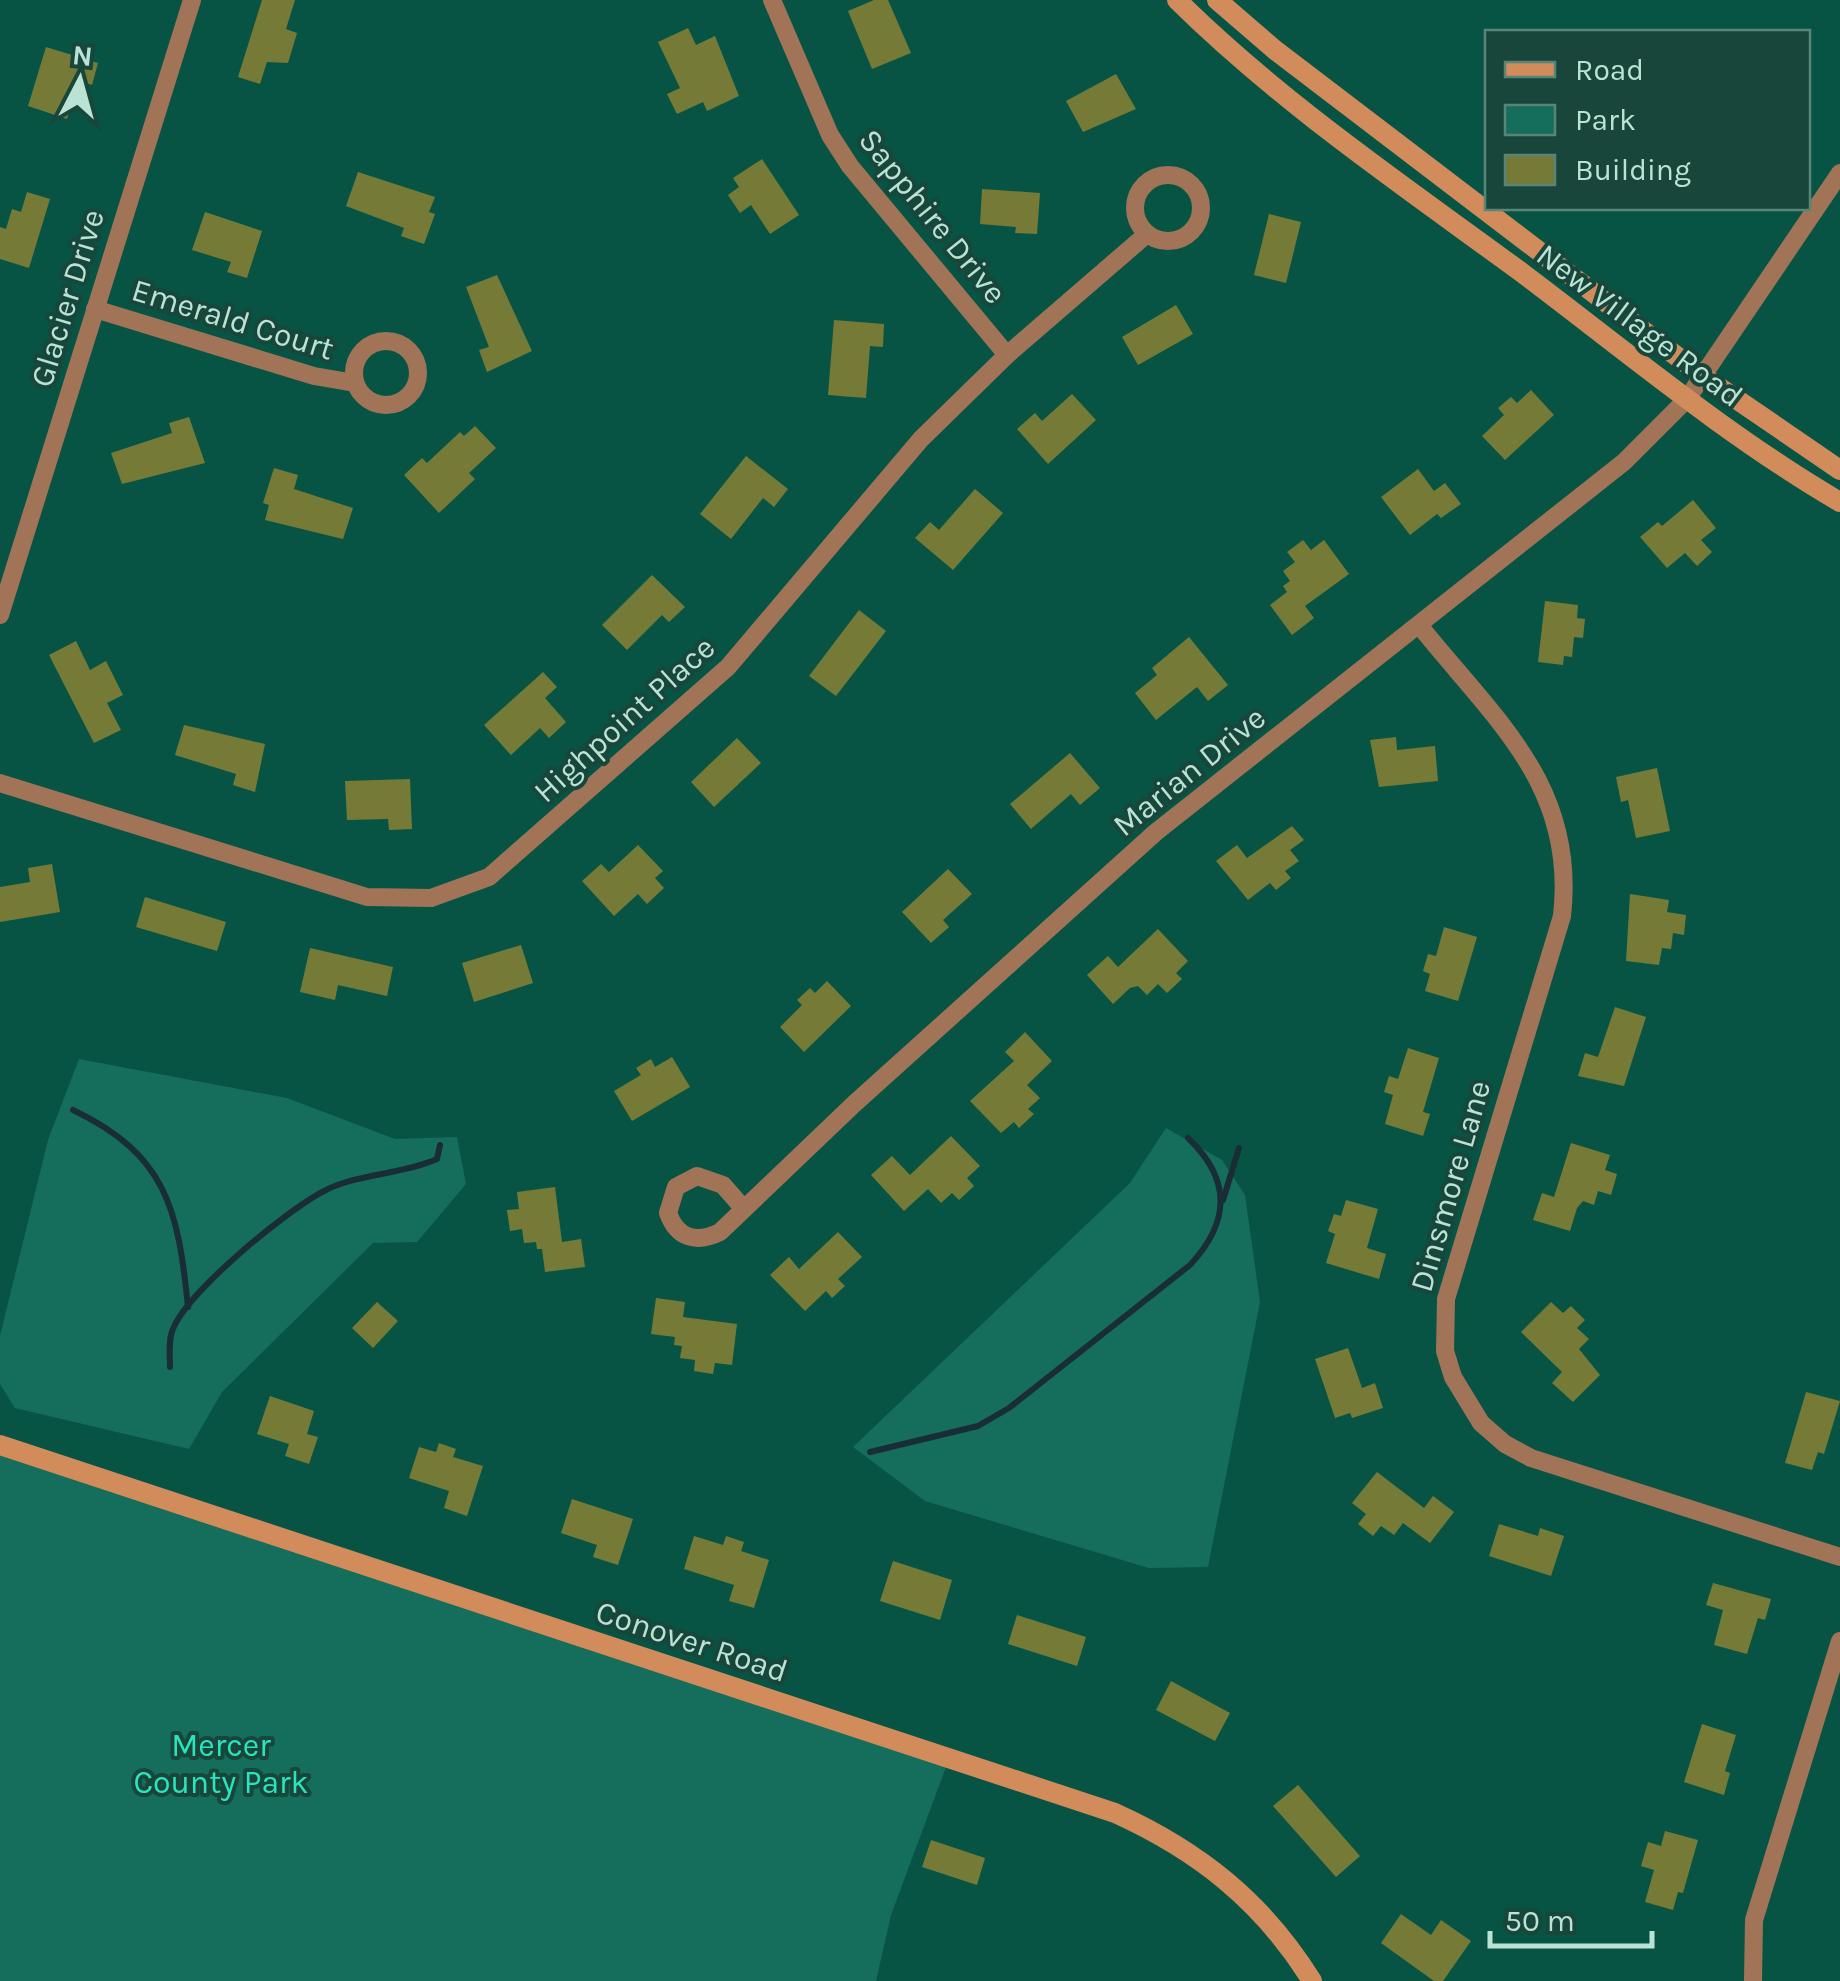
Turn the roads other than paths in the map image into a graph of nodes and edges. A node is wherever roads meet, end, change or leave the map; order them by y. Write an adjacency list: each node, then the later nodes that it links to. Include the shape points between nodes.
1 (192, 0): 7 (street, Glacier Drive)
2 (772, 0): 8 (street, Sapphire Drive, via 850,166)
3 (1177, 0): 11 (main road, New Village Road, via 1258,72)
4 (1217, 0): 9 (main road, New Village Road)
5 (1840, 174): 9 (street, Marian Drive)
6 (1147, 234): 8 (street, Highpoint Place)
7 (95, 309): 10 (street, Emerald Court); 14 (street, Glacier Drive)
8 (1007, 355): 16 (street, Highpoint Place, via 869,497 728,668 510,864 461,890 416,899 366,896)
9 (1704, 377): 11 (street, Marian Drive); 12 (main road, New Village Road)
10 (355, 383)
11 (1688, 399): 13 (main road, New Village Road); 15 (street, Marian Drive, via 1599,484)
12 (1840, 470)
13 (1840, 502)
14 (0, 614)
15 (1419, 625): 17 (street, Marian Drive, via 1156,832); 19 (street, Dinsmore Lane, via 1533,768 1558,820 1566,879 1562,916 1446,1299 1452,1377 1481,1423 1531,1458)
16 (0, 783)
17 (744, 1208)
18 (0, 1445): 21 (main road, Conover Road, via 1115,1813 1158,1832 1230,1881 1289,1945)
19 (1840, 1557)
20 (1840, 1640): 22 (street, via 1754,1920)
21 (1312, 1981)
22 (1752, 1981)

